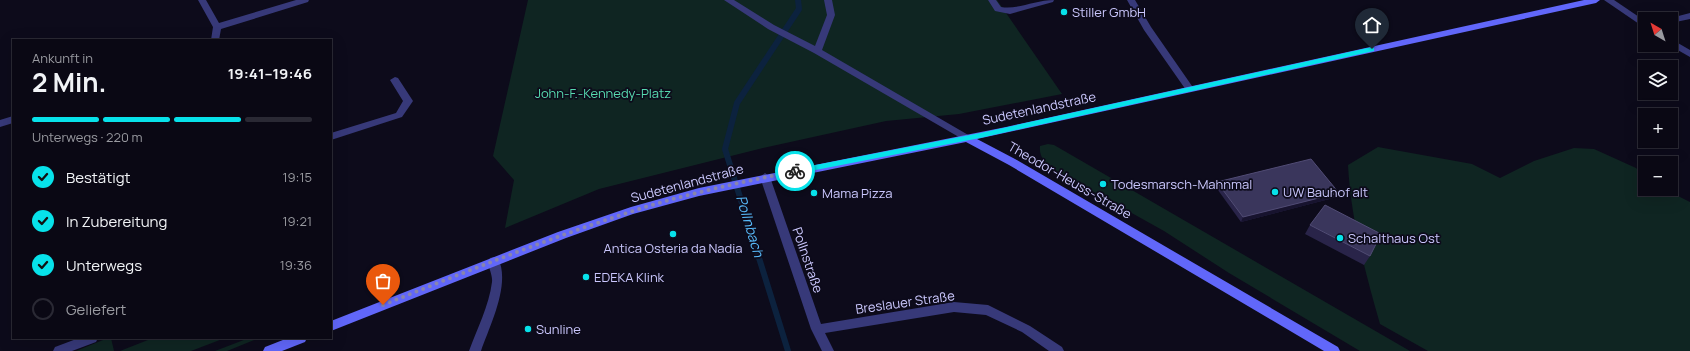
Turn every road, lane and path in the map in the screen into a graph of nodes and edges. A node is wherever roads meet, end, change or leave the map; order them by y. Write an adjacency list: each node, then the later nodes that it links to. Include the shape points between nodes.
1 (202, 0): 14 (street)
2 (304, 0): 14 (street)
3 (728, 0): 17 (street, Theodor-Heuss-Straße, via 771,27)
4 (828, 0): 17 (street, via 831,15)
5 (992, 0): 6 (street, via 998,9 1010,11)
6 (1050, 0)
7 (1131, 0): 20 (street, via 1147,28)
8 (1596, 0): 10 (street, Sudetenlandstraße)
9 (1608, 0): 13 (street)
10 (1574, 2): 20 (street, Sudetenlandstraße)
11 (1690, 16): 12 (street)
12 (1678, 19)
13 (1638, 20)
14 (217, 27): 15 (street)
15 (215, 39)
16 (1678, 46): 18 (street)
17 (817, 51): 24 (street, Theodor-Heuss-Straße)
18 (1690, 54)
19 (395, 80): 23 (street, via 408,101 399,115)
20 (1189, 88): 24 (street, Sudetenlandstraße)
21 (12, 119): 22 (street)
22 (0, 124)
23 (332, 137)
24 (967, 138): 25 (street, Sudetenlandstraße); 36 (street, Theodor-Heuss-Straße)
25 (766, 178): 26 (street, Sudetenlandstraße, via 720,187 631,211); 28 (street, Pollnstraße)
26 (494, 261): 27 (street, Sudetenlandstraße); 33 (street, via 498,281)
27 (332, 326)
28 (817, 329): 34 (street, Pollnstraße); 35 (street, Breslauer Straße, via 954,307 968,308 988,310 1026,329)
29 (89, 339): 31 (street)
30 (299, 339): 32 (street)
31 (59, 351)
32 (269, 351)
33 (475, 351)
34 (828, 351)
35 (1058, 351)
36 (1334, 351)

